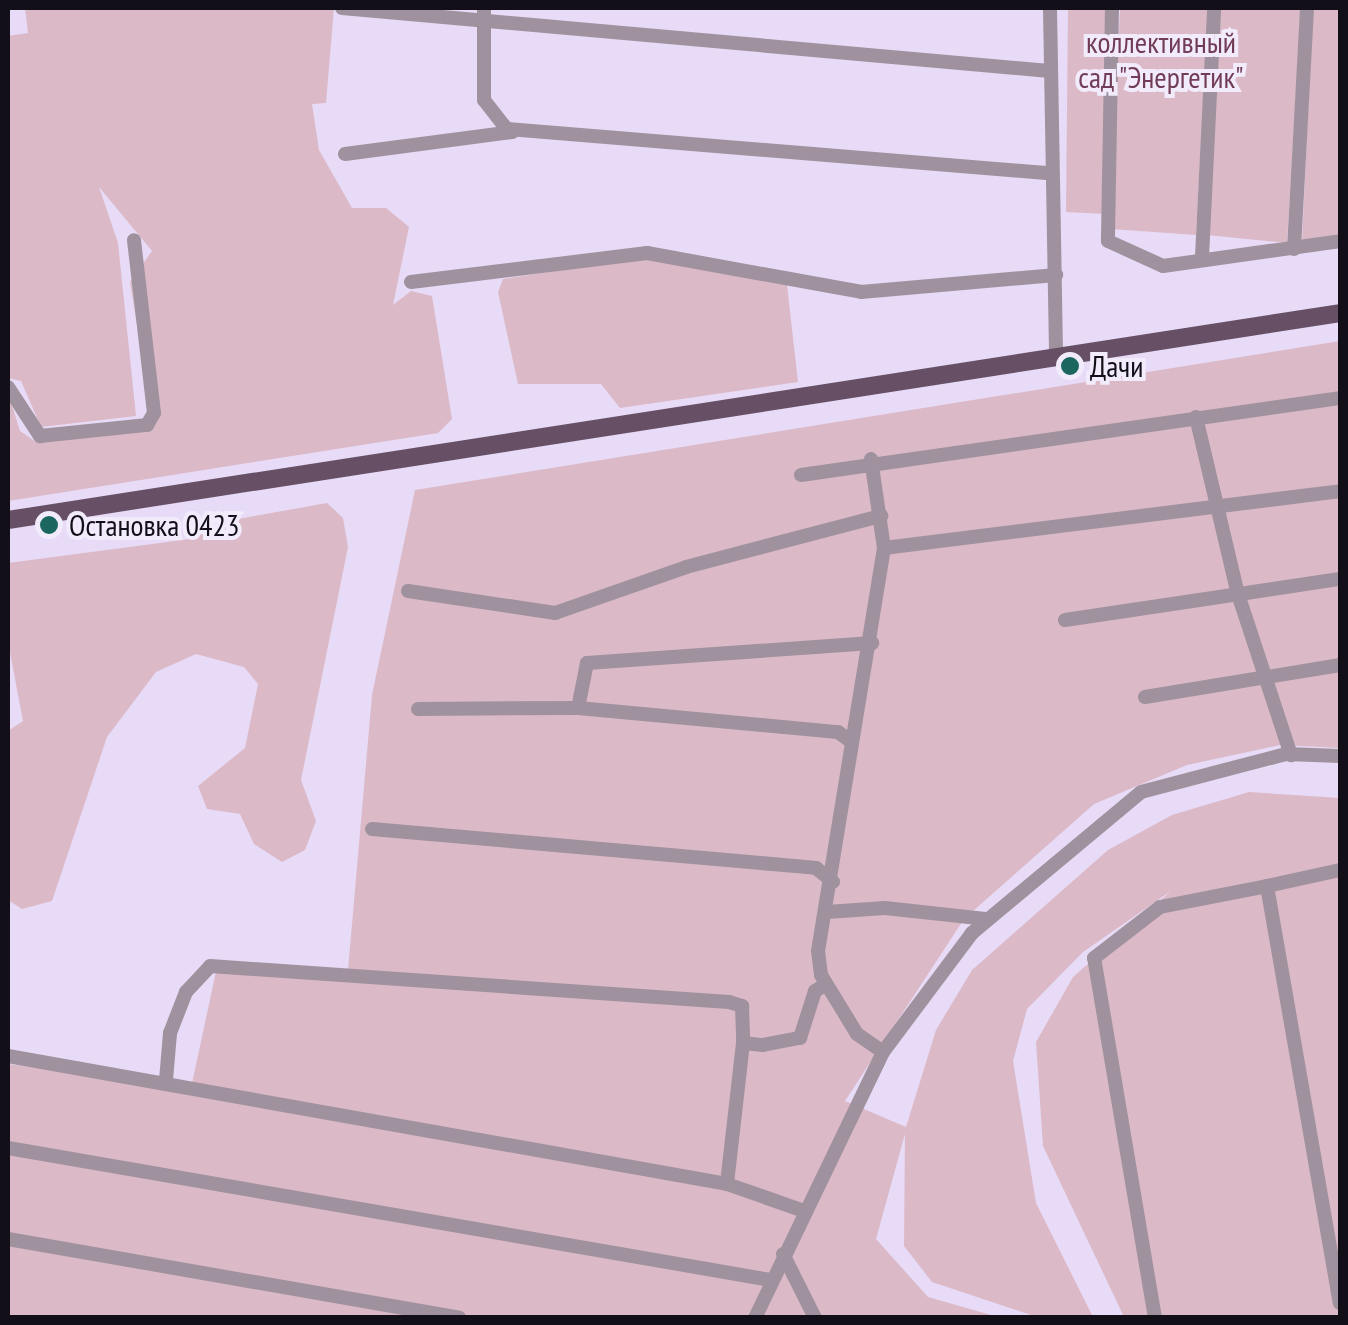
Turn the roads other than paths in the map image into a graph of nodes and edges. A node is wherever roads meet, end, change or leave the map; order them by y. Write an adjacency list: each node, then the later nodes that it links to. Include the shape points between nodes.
1 (342, 8): 7 (lane)
2 (484, 8): 7 (lane)
3 (1050, 8): 8 (lane)
4 (1112, 8): 15 (lane, via 1108,241 1154,266)
5 (1214, 8): 15 (lane)
6 (1307, 8): 14 (lane)
7 (483, 24): 8 (lane); 9 (lane, via 484,100 498,125)
8 (1048, 70): 11 (lane)
9 (528, 129): 10 (lane); 11 (lane)
10 (346, 154)
11 (1046, 173): 16 (lane, via 1059,196)
12 (134, 240): 20 (lane, via 154,413 147,426 40,436)
13 (1340, 242): 14 (lane)
14 (1294, 248): 15 (lane)
15 (1202, 257)
16 (1056, 276): 17 (lane, via 861,292 647,252); 19 (lane)
17 (411, 282)
18 (1340, 313): 19 (main road)
19 (1056, 357): 28 (main road)
20 (8, 387)
21 (1340, 398): 22 (lane)
22 (1196, 417): 23 (lane); 26 (lane)
23 (872, 458): 24 (lane); 27 (lane)
24 (801, 475)
25 (1340, 491): 26 (lane)
26 (1220, 506): 29 (lane); 32 (lane)
27 (881, 516): 29 (lane); 31 (lane, via 686,567 555,613)
28 (8, 520)
29 (884, 548): 34 (lane)
30 (1340, 578): 32 (lane)
31 (408, 591)
32 (1237, 591): 33 (lane); 36 (lane)
33 (1066, 620)
34 (872, 643): 38 (lane, via 587,663); 40 (lane)
35 (1340, 665): 36 (lane)
36 (1268, 676): 37 (lane); 41 (lane)
37 (1145, 698)
38 (578, 708): 39 (lane); 40 (lane, via 838,732)
39 (418, 709)
40 (852, 742): 45 (lane)
41 (1290, 754): 42 (lane); 48 (lane, via 1141,792)
42 (1340, 756)
43 (372, 829): 45 (lane, via 816,868)
44 (1340, 870): 46 (lane)
45 (833, 882): 47 (lane)
46 (1266, 886): 60 (lane); 64 (lane, via 1160,906 1094,958)
47 (826, 912): 48 (lane, via 904,908); 49 (lane, via 818,952)
48 (987, 920): 51 (lane)
49 (826, 984): 50 (lane, via 815,990 800,1038); 51 (lane, via 857,1034)
50 (743, 1043): 53 (lane, via 742,1006 729,1002 225,964 210,966 186,992); 55 (lane)
51 (883, 1052): 56 (lane)
52 (8, 1056): 53 (lane)
53 (166, 1080): 55 (lane)
54 (8, 1148): 59 (lane)
55 (727, 1184): 56 (lane)
56 (804, 1210): 58 (lane)
57 (8, 1239): 61 (lane)
58 (783, 1254): 59 (lane); 63 (lane)
59 (771, 1280): 62 (lane)
60 (1340, 1304)
61 (459, 1318)
62 (755, 1318)
63 (815, 1318)
64 (1155, 1318)

